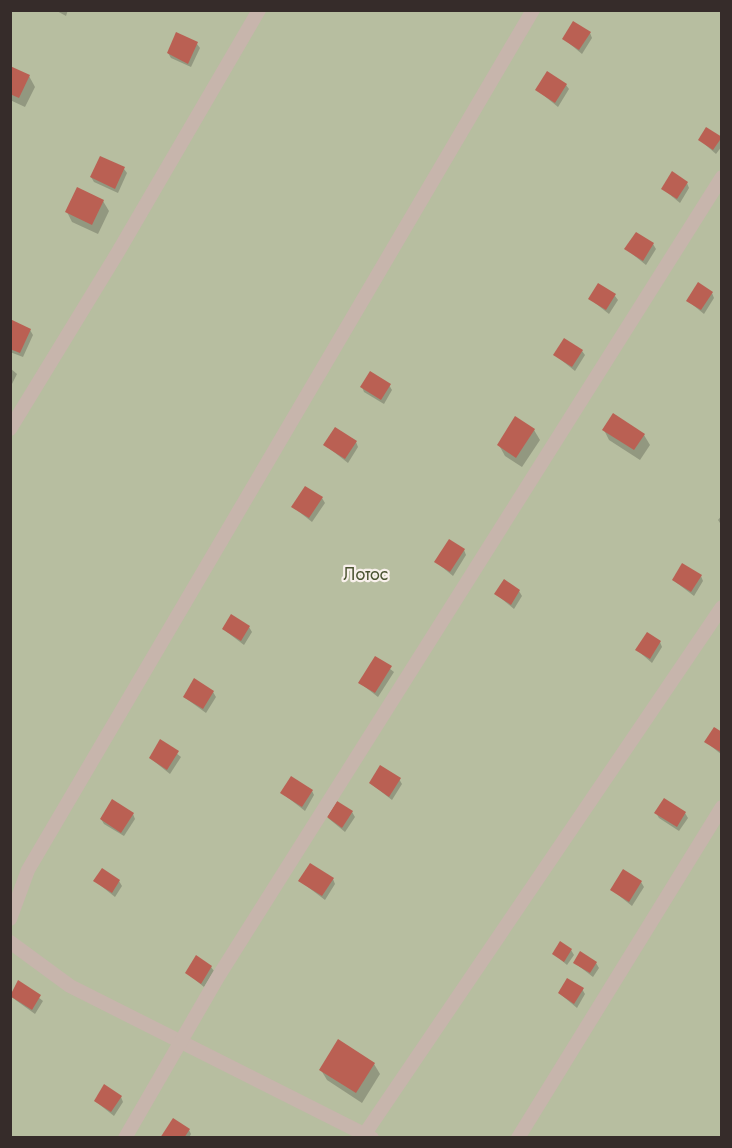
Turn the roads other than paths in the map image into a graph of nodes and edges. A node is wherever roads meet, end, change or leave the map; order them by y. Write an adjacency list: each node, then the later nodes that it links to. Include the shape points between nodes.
1 (259, 10): 4 (lane)
2 (533, 10): 7 (lane, via 28,870)
3 (722, 177): 9 (lane, via 218,977)
4 (10, 429)
5 (722, 606): 10 (lane)
6 (722, 807): 12 (lane)
7 (10, 919)
8 (10, 942): 9 (lane, via 70,986)
9 (182, 1041): 10 (lane); 11 (lane)
10 (366, 1136)
11 (125, 1137)
12 (518, 1137)

